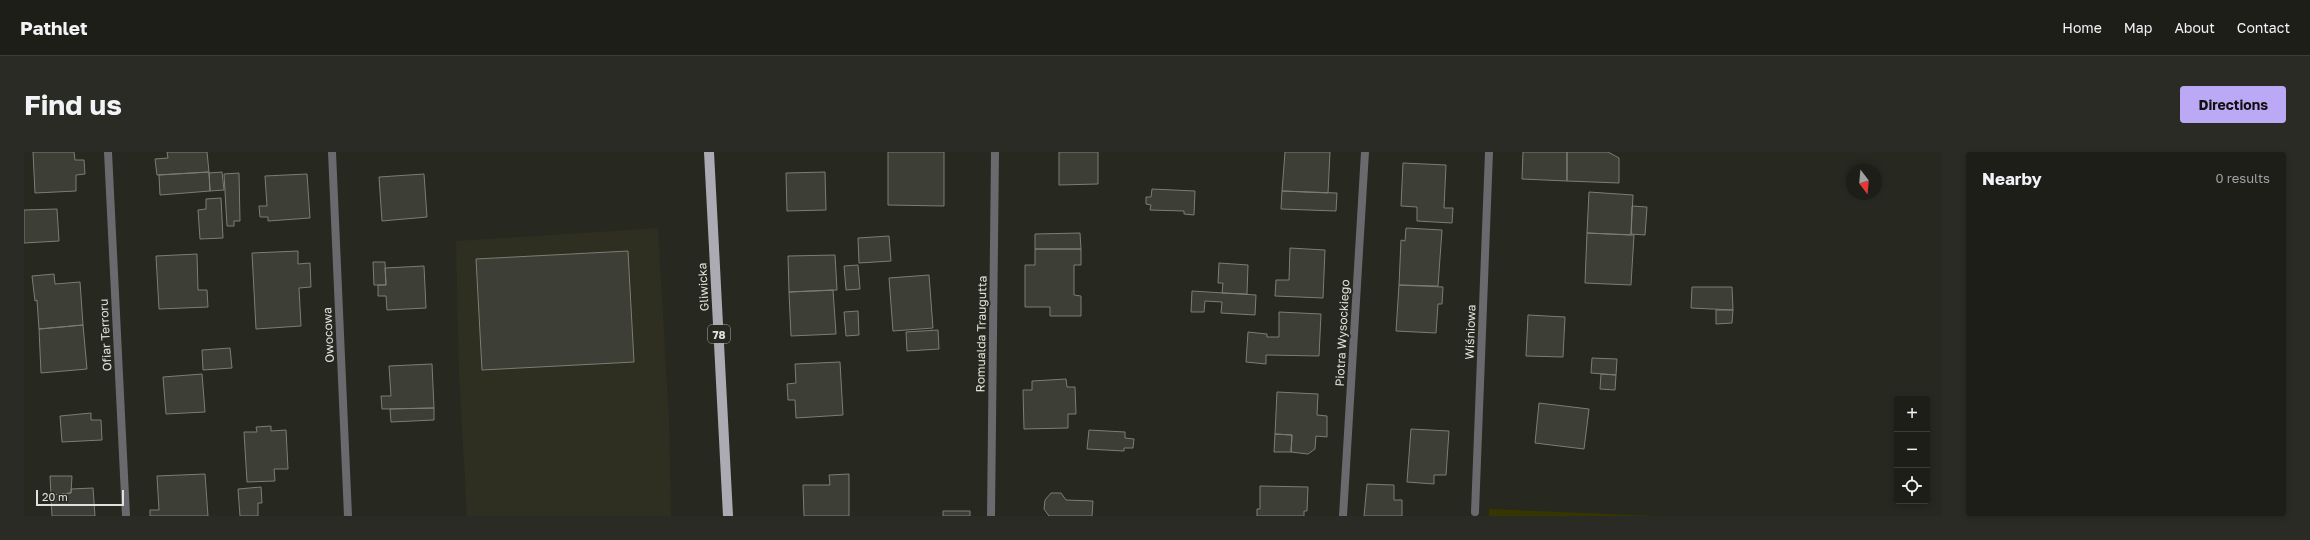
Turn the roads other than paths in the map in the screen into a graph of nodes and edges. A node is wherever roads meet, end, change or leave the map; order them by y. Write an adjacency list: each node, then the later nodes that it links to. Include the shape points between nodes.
1 (108, 152): 8 (street, Ofiar Terroru)
2 (332, 152): 9 (street, Owocowa)
3 (709, 152): 10 (main road, Gliwicka / 78)
4 (995, 152): 11 (street, Romualda Traugutta)
5 (1365, 152): 12 (street, Piotra Wysockiego)
6 (1489, 152): 7 (street, Wiśniowa)
7 (1475, 512)
8 (126, 516)
9 (348, 516)
10 (728, 516)
11 (991, 516)
12 (1343, 516)

